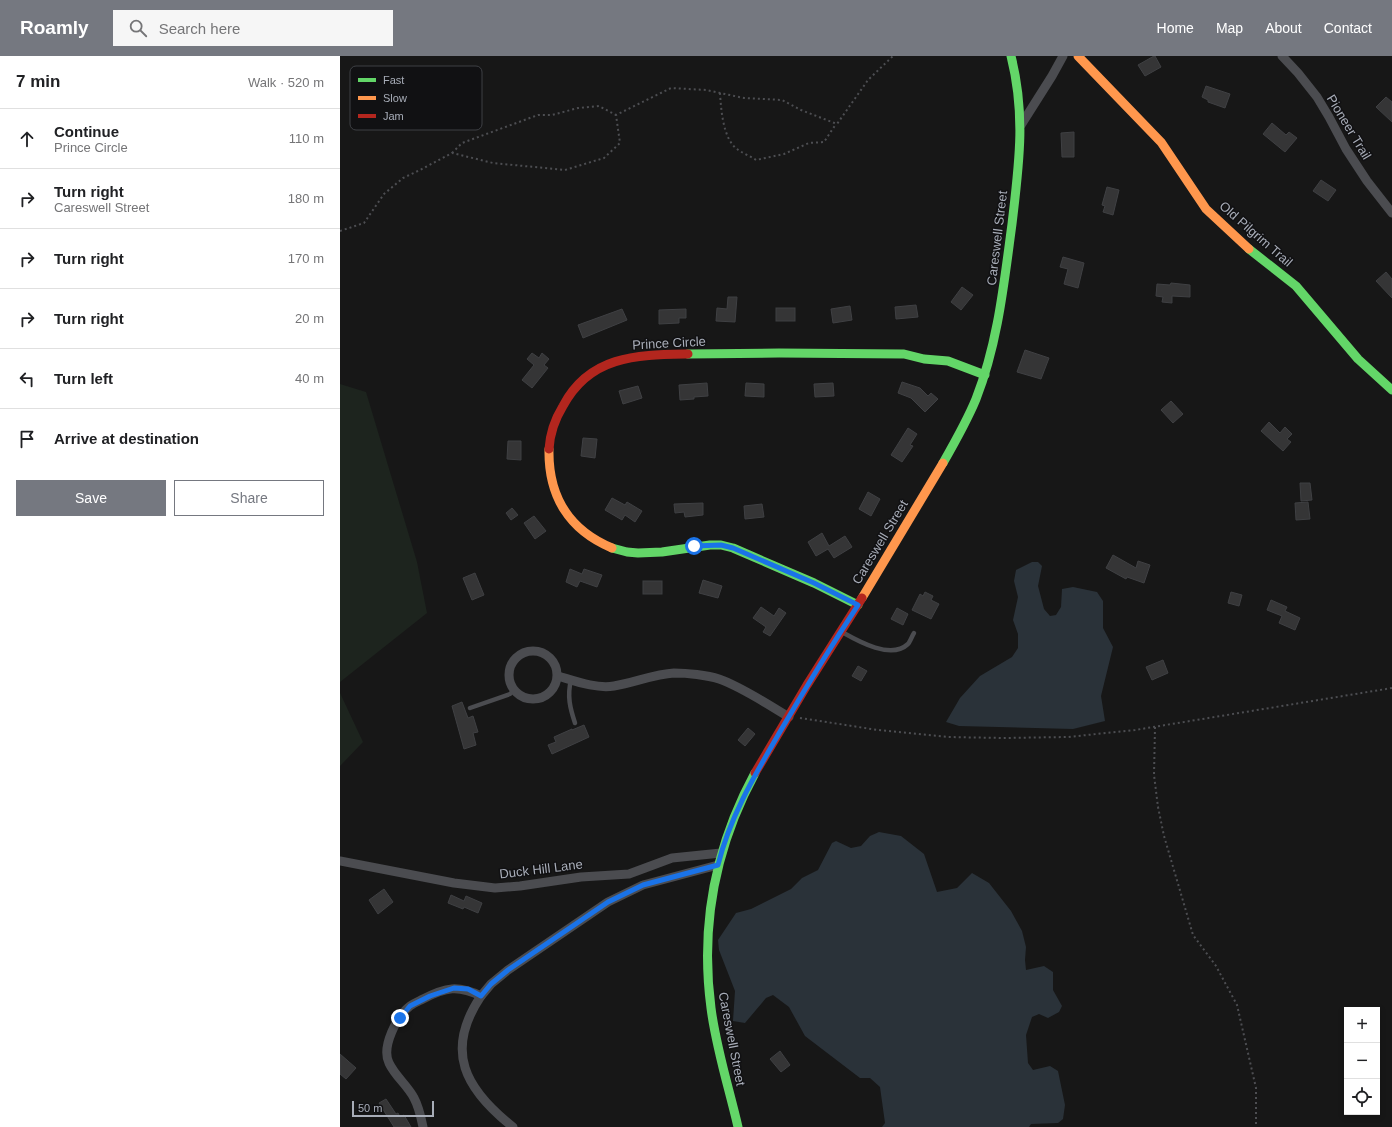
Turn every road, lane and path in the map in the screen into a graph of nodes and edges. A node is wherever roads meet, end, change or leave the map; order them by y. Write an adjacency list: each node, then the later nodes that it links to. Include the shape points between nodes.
1 (893, 56): 8 (path, via 868,80)
2 (1012, 56): 9 (street, Careswell Street, via 1021,116)
3 (1062, 56): 9 (street)
4 (1078, 56): 14 (street, Old Pilgrim Trail, via 1161,142 1206,209 1246,246 1296,286 1358,359)
5 (1282, 56): 11 (street, Pioneer Trail, via 1317,97 1367,182)
6 (720, 93): 7 (path, via 671,88); 8 (path, via 744,98 782,100); 8 (path, via 726,134 735,148 756,160 784,154 809,143 824,142)
7 (616, 114): 10 (path, via 599,106 552,115 538,115 462,143); 10 (path, via 620,143 604,158 565,170 493,163)
8 (837, 124)
9 (1020, 126): 13 (street, Careswell Street, via 1018,174 1002,298)
10 (452, 153): 12 (path, via 403,178 384,194 364,223)
11 (1392, 213)
12 (340, 231)
13 (985, 376): 15 (street, Careswell Street, via 955,442); 15 (street, Prince Circle, via 948,361 904,354 738,353 637,357 624,359 587,376 576,385 561,408 551,432 549,467 557,497 565,512 590,535 628,552 645,553 710,545 733,548)
14 (1392, 390)
15 (858, 605): 16 (street, Careswell Street)
16 (841, 631): 17 (lane, via 863,644 892,650 908,644); 23 (street, Careswell Street)
17 (914, 633)
18 (558, 676): 19 (street); 21 (street, via 556,685 542,698 523,698); 21 (street, via 551,659 543,653 524,653 516,658 511,666 510,684)
19 (571, 680): 23 (street, via 613,686 674,673 691,674 719,679); 24 (lane, via 569,697)
20 (1392, 688): 25 (path)
21 (514, 690): 22 (lane, via 510,694)
22 (470, 708)
23 (789, 717): 25 (path, via 886,731 1003,738 1068,737); 26 (street, Careswell Street, via 745,793)
24 (575, 723)
25 (1155, 727): 33 (path, via 1154,775 1164,836 1193,935 1216,966 1237,1005 1256,1088)
26 (721, 853): 27 (street, Duck Hill Lane, via 672,858 629,874 581,877 495,888 454,883); 28 (street, Careswell Street)
27 (340, 861)
28 (718, 865): 29 (street, via 643,885 608,902 508,970); 32 (street, Careswell Street, via 708,922 707,963 711,1008)
29 (481, 996): 30 (street, via 468,989 454,988 430,996 410,1006 391,1032 387,1044 388,1062 414,1097); 31 (street, via 464,1031 461,1049 464,1066 479,1094)
30 (423, 1127)
31 (513, 1127)
32 (738, 1127)
33 (1256, 1127)

